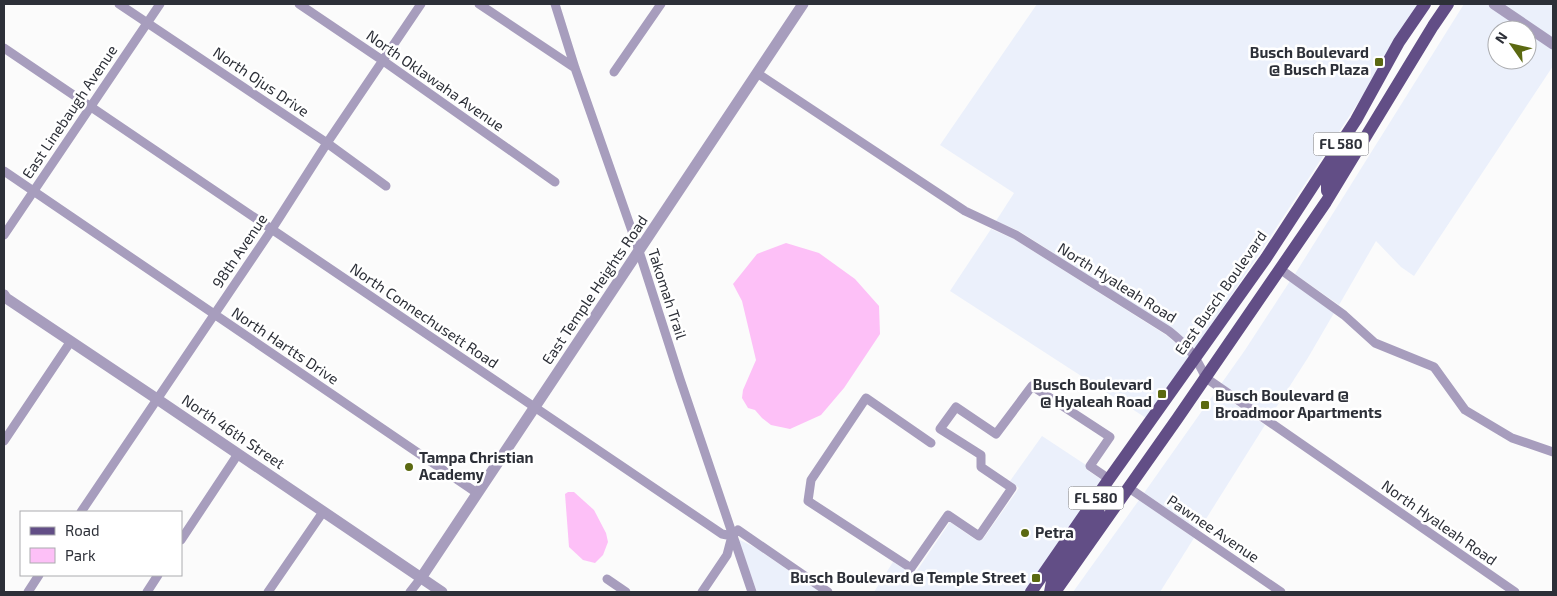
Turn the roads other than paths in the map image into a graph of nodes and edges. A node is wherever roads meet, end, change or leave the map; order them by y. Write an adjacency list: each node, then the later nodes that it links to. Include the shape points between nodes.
1 (118, 4): 12 (street, North Ojus Drive)
2 (160, 4): 12 (street, East Linebaugh Avenue)
3 (299, 4): 15 (street, North Oklawaha Avenue)
4 (422, 4): 15 (street, 98th Avenue)
5 (479, 4): 16 (street)
6 (555, 4): 16 (street, Takomah Trail)
7 (661, 4): 17 (street)
8 (803, 4): 18 (street, East Temple Heights Road)
9 (1425, 4): 20 (main road, East Busch Boulevard / FL 580, via 1399,42)
10 (1448, 4): 26 (main road, FL 580)
11 (1494, 4): 13 (street)
12 (147, 23): 19 (street, East Linebaugh Avenue); 21 (street, North Ojus Drive)
13 (1553, 44)
14 (4, 48): 19 (street, North Connechusett Road)
15 (382, 60): 21 (street, 98th Avenue); 23 (street, North Oklawaha Avenue)
16 (575, 68): 29 (street, Takomah Trail)
17 (614, 72)
18 (757, 73): 29 (street, East Temple Heights Road); 34 (street, North Hyaleah Road, via 965,211 1016,235 1169,332)
19 (90, 106): 25 (street, East Linebaugh Avenue); 27 (street, North Connechusett Road)
20 (1356, 120): 26 (main road, via 1349,146 1328,184); 34 (main road, East Busch Boulevard / FL 580)
21 (327, 143): 24 (street, North Ojus Drive); 27 (street, 98th Avenue)
22 (4, 171): 25 (street, North Hartts Drive)
23 (555, 182)
24 (386, 186)
25 (33, 191): 28 (street, East Linebaugh Avenue); 32 (street, North Hartts Drive)
26 (1326, 202): 30 (main road, FL 580)
27 (272, 229): 32 (street, 98th Avenue); 37 (street, North Connechusett Road)
28 (4, 235)
29 (639, 251): 37 (street, East Temple Heights Road); 48 (street, Takomah Trail)
30 (1280, 269): 35 (main road, FL 580); 40 (street, via 1344,314 1375,344 1434,367 1466,410 1512,438)
31 (4, 297): 33 (street, North 46th Street)
32 (214, 314): 36 (street, 98th Avenue); 44 (street, North Hartts Drive)
33 (71, 341): 36 (street, North 46th Street); 38 (street)
34 (1196, 358): 35 (street, North Hyaleah Road); 42 (main road, East Busch Boulevard / FL 580)
35 (1206, 378): 43 (main road, FL 580); 67 (street, North Hyaleah Road)
36 (157, 399): 41 (street, North 46th Street); 46 (street, 98th Avenue)
37 (534, 408): 44 (street, East Temple Heights Road); 48 (street, North Connechusett Road, via 722,534)
38 (4, 441)
39 (931, 443): 42 (street, via 866,398 811,480 808,501 912,568 948,515 979,536 1012,488 981,467 981,456 940,429 956,407 996,434 1032,386 1110,438 1090,466)
40 (1553, 452)
41 (238, 454): 47 (street, North 46th Street); 49 (street)
42 (1109, 479): 45 (main road, East Busch Boulevard / FL 580)
43 (1129, 488): 65 (main road, FL 580); 66 (street, Pawnee Avenue)
44 (477, 493): 52 (street, East Temple Heights Road)
45 (1100, 493): 54 (main road, East Busch Boulevard / FL 580); 64 (main road, via 1098,514 1053,576)
46 (82, 511)
47 (323, 512): 52 (street, North 46th Street); 57 (street)
48 (732, 536): 61 (street, via 727,554); 62 (street, Takomah Trail); 63 (street, North Connechusett Road, via 738,530)
49 (182, 538)
50 (38, 576): 55 (street)
51 (157, 576): 56 (street)
52 (421, 578): 58 (street, East Temple Heights Road); 59 (street, North 46th Street)
53 (607, 579): 60 (street)
54 (1033, 591)
55 (28, 592)
56 (147, 592)
57 (268, 592)
58 (410, 592)
59 (442, 592)
60 (626, 592)
61 (702, 592)
62 (752, 592)
63 (828, 592)
64 (1050, 592)
65 (1055, 592)
66 (1281, 592)
67 (1515, 592)

